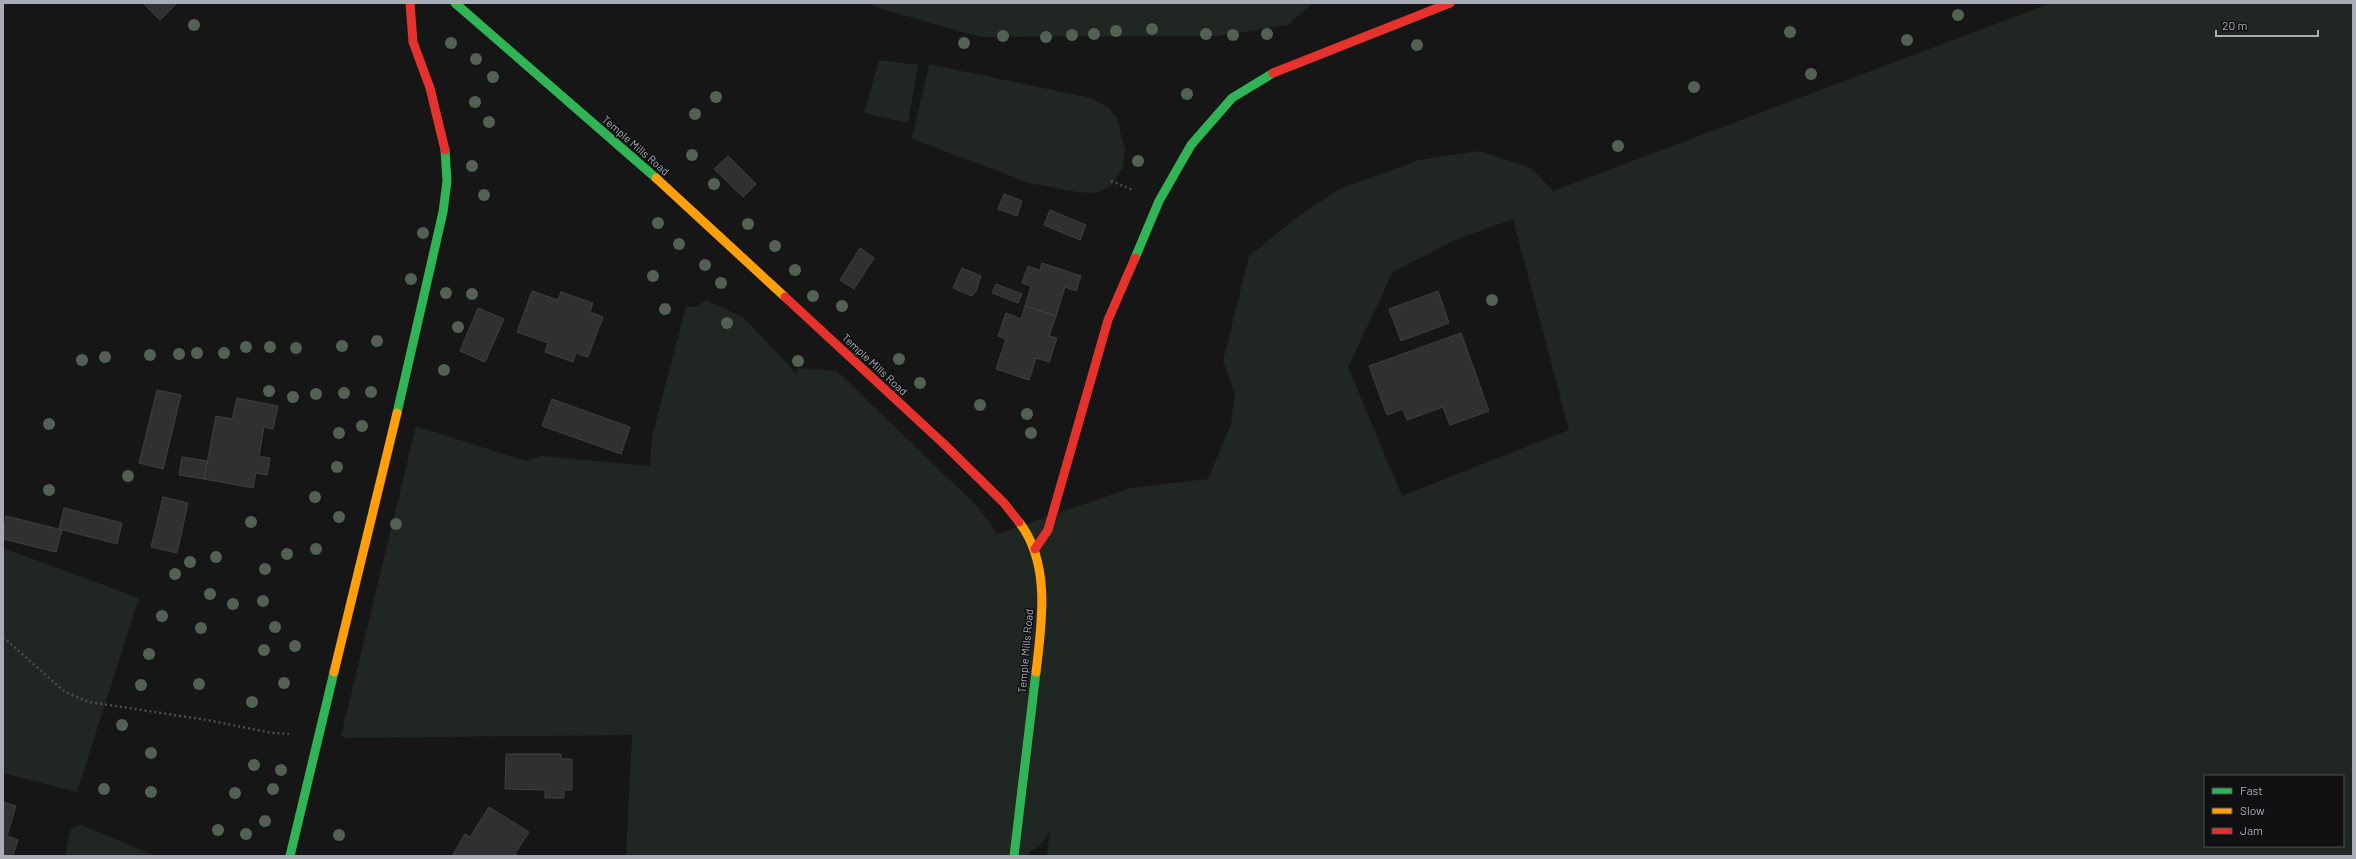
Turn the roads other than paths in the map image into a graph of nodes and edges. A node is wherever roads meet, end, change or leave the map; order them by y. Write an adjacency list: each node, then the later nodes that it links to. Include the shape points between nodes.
1 (410, 3): 5 (street, via 413,42 430,88 445,142 447,181 443,212)
2 (455, 3): 4 (street, Temple Mills Road, via 668,189 946,445 1004,503 1026,531)
3 (1450, 3): 4 (street, via 1277,70 1232,98 1191,145 1159,201 1108,320 1048,530)
4 (1035, 549): 6 (street, Temple Mills Road, via 1043,617)
5 (290, 856)
6 (1014, 856)

